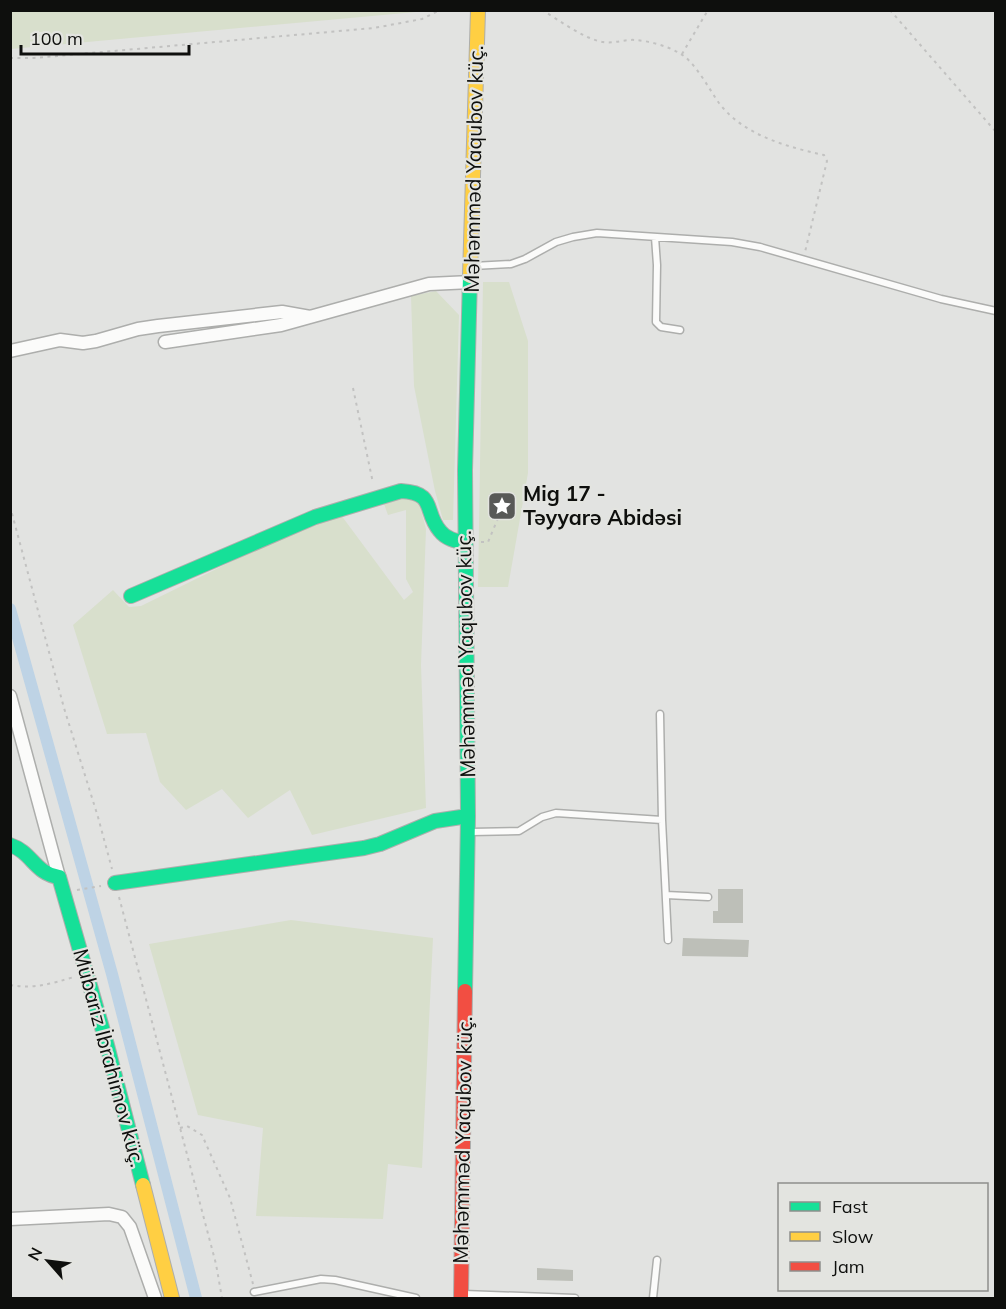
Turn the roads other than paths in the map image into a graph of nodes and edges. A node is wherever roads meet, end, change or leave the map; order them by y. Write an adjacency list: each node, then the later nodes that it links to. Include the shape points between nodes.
1 (478, 10): 3 (main road, Məhəmməd Yaqubov küç.)
2 (655, 237): 3 (lane, via 597,233 556,242 511,264); 5 (lane, via 760,247); 7 (lane, via 656,322 661,327)
3 (472, 266): 4 (main road, Məhəmməd Yaqubov küç.)
4 (471, 282): 6 (street, via 429,284); 10 (main road, Məhəmməd Yaqubov küç.)
5 (996, 311)
6 (311, 317): 8 (street); 9 (street, via 282,312 158,326 96,341 60,340)
7 (680, 330)
8 (165, 342)
9 (10, 351)
10 (465, 543): 11 (main road, via 445,538 438,531 419,492 401,491 315,517); 14 (main road, Məhəmməd Yaqubov küç.)
11 (131, 596)
12 (10, 696): 18 (street)
13 (660, 714): 15 (lane)
14 (468, 816): 16 (main road, Məhəmməd Yaqubov küç.); 19 (main road, via 435,821 364,848)
15 (662, 820): 16 (lane, via 556,813 519,831); 20 (lane)
16 (468, 832): 26 (main road, Məhəmməd Yaqubov küç.)
17 (10, 845): 18 (main road, via 23,849 41,872)
18 (59, 878): 28 (main road, Mübariz İbrahimov küç., via 88,974)
19 (115, 883)
20 (666, 895): 21 (lane); 22 (lane)
21 (708, 897)
22 (668, 940)
23 (10, 1218): 27 (street, via 109,1214 122,1217 130,1227)
24 (657, 1260): 31 (lane)
25 (254, 1292): 29 (lane, via 321,1279)
26 (461, 1296): 30 (lane)
27 (154, 1299)
28 (172, 1299)
29 (416, 1299)
30 (575, 1299)
31 (653, 1299)

